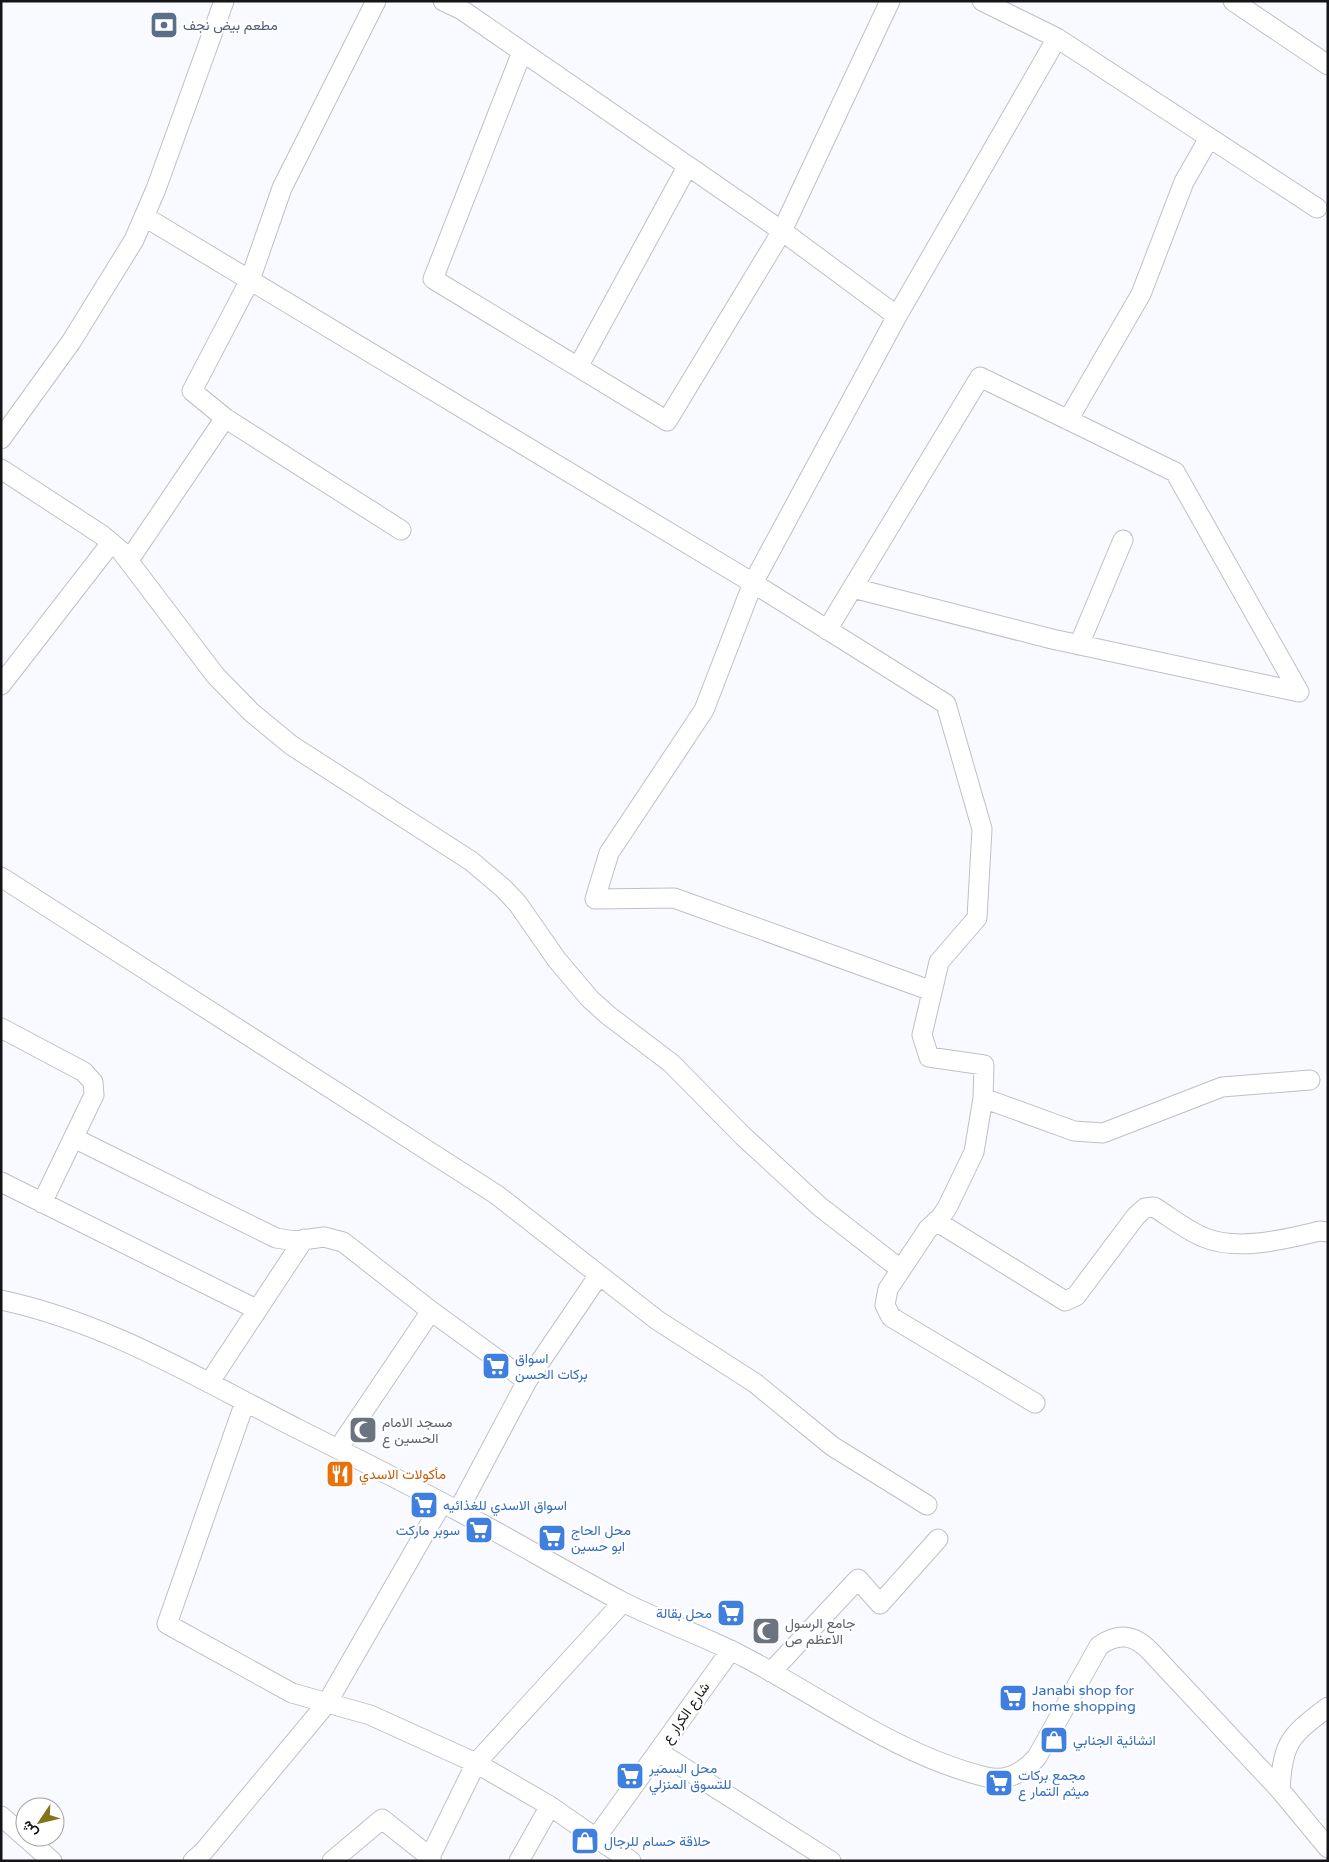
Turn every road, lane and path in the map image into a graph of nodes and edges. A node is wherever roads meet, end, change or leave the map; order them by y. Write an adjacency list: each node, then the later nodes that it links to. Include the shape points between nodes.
1 (224, 1): 13 (street)
2 (376, 1): 15 (street, via 282,188)
3 (443, 1): 8 (street, via 462,10)
4 (890, 1): 14 (street)
5 (982, 1): 7 (street)
6 (1233, 1): 9 (street)
7 (1056, 38): 10 (street); 16 (street)
8 (522, 52): 11 (street); 17 (street, via 433,279)
9 (1328, 65)
10 (1209, 138): 12 (street); 19 (street, via 1184,182 1141,294)
11 (687, 167): 14 (street); 17 (street)
12 (1317, 208)
13 (145, 217): 15 (street); 20 (street, via 72,342)
14 (782, 231): 16 (street); 17 (street, via 667,421)
15 (250, 280): 18 (street, via 192,391); 26 (street)
16 (897, 316): 26 (street)
17 (578, 367)
18 (225, 418): 22 (street); 25 (street)
19 (1068, 420): 27 (street, via 980,377); 29 (street, via 1175,472 1299,692)
20 (1, 439)
21 (1, 469): 24 (street)
22 (401, 530)
23 (1123, 540): 29 (street)
24 (111, 543): 25 (street); 30 (street)
25 (129, 560): 42 (street, via 215,675 251,712 291,745 487,874 518,904 590,999 671,1062 743,1136 819,1206)
26 (753, 583): 28 (street); 32 (street, via 704,710 609,853 595,899 674,898)
27 (853, 588): 28 (street); 29 (street)
28 (827, 630): 32 (street, via 946,704 982,829 976,918 939,962)
29 (1079, 645)
30 (1, 685)
31 (1, 877): 43 (street, via 481,1184)
32 (932, 991): 35 (street, via 922,1035 930,1057 984,1065)
33 (1, 1028): 36 (street, via 84,1072 93,1082 94,1095)
34 (1310, 1080): 35 (street, via 1222,1087 1103,1133 1074,1131)
35 (983, 1098): 39 (street, via 974,1152)
36 (74, 1138): 38 (street); 41 (street, via 266,1234 286,1241)
37 (1, 1182): 38 (street)
38 (42, 1203): 45 (street)
39 (936, 1221): 40 (street, via 1065,1301 1076,1296 1136,1216 1150,1207 1203,1238 1225,1242 1266,1243); 42 (street)
40 (1328, 1232)
41 (304, 1239): 45 (street); 46 (street, via 324,1237 343,1242)
42 (900, 1269): 50 (street, via 886,1297 885,1305 891,1317)
43 (599, 1275): 47 (street); 52 (street, via 657,1320 755,1383 832,1446)
44 (1, 1300): 48 (street, via 52,1313 117,1337)
45 (256, 1309): 48 (street)
46 (431, 1311): 47 (street); 51 (street)
47 (527, 1381): 53 (street)
48 (209, 1383): 49 (street)
49 (245, 1402): 51 (street); 58 (street, via 167,1624 292,1693)
50 (1035, 1403)
51 (338, 1449): 53 (street)
52 (927, 1505)
53 (450, 1507): 55 (street); 58 (street)
54 (938, 1539): 57 (street, via 880,1604 858,1579)
55 (623, 1602): 56 (street); 61 (street)
56 (731, 1650): 57 (street); 60 (street, شارع الكرار ع)
57 (771, 1672): 62 (street, via 909,1747 987,1777 1002,1778 1028,1768 1037,1757 1099,1646 1108,1639 1130,1637 1149,1650)
58 (327, 1703): 61 (street, via 370,1715); 71 (street, via 204,1852)
59 (1328, 1707): 62 (street, via 1298,1731 1287,1745)
60 (659, 1752): 66 (street, شارع الكرار ع); 75 (street)
61 (476, 1763): 63 (street); 69 (street)
62 (1280, 1790): 68 (street)
63 (550, 1806): 66 (street); 73 (street)
64 (1, 1816): 65 (street)
65 (15, 1828)
66 (596, 1838): 74 (street)
67 (36, 1847): 70 (street)
68 (1328, 1848)
69 (430, 1859): 72 (street, via 382,1819)
70 (52, 1861)
71 (193, 1861)
72 (332, 1861)
73 (519, 1861)
74 (632, 1861)
75 (830, 1861)

